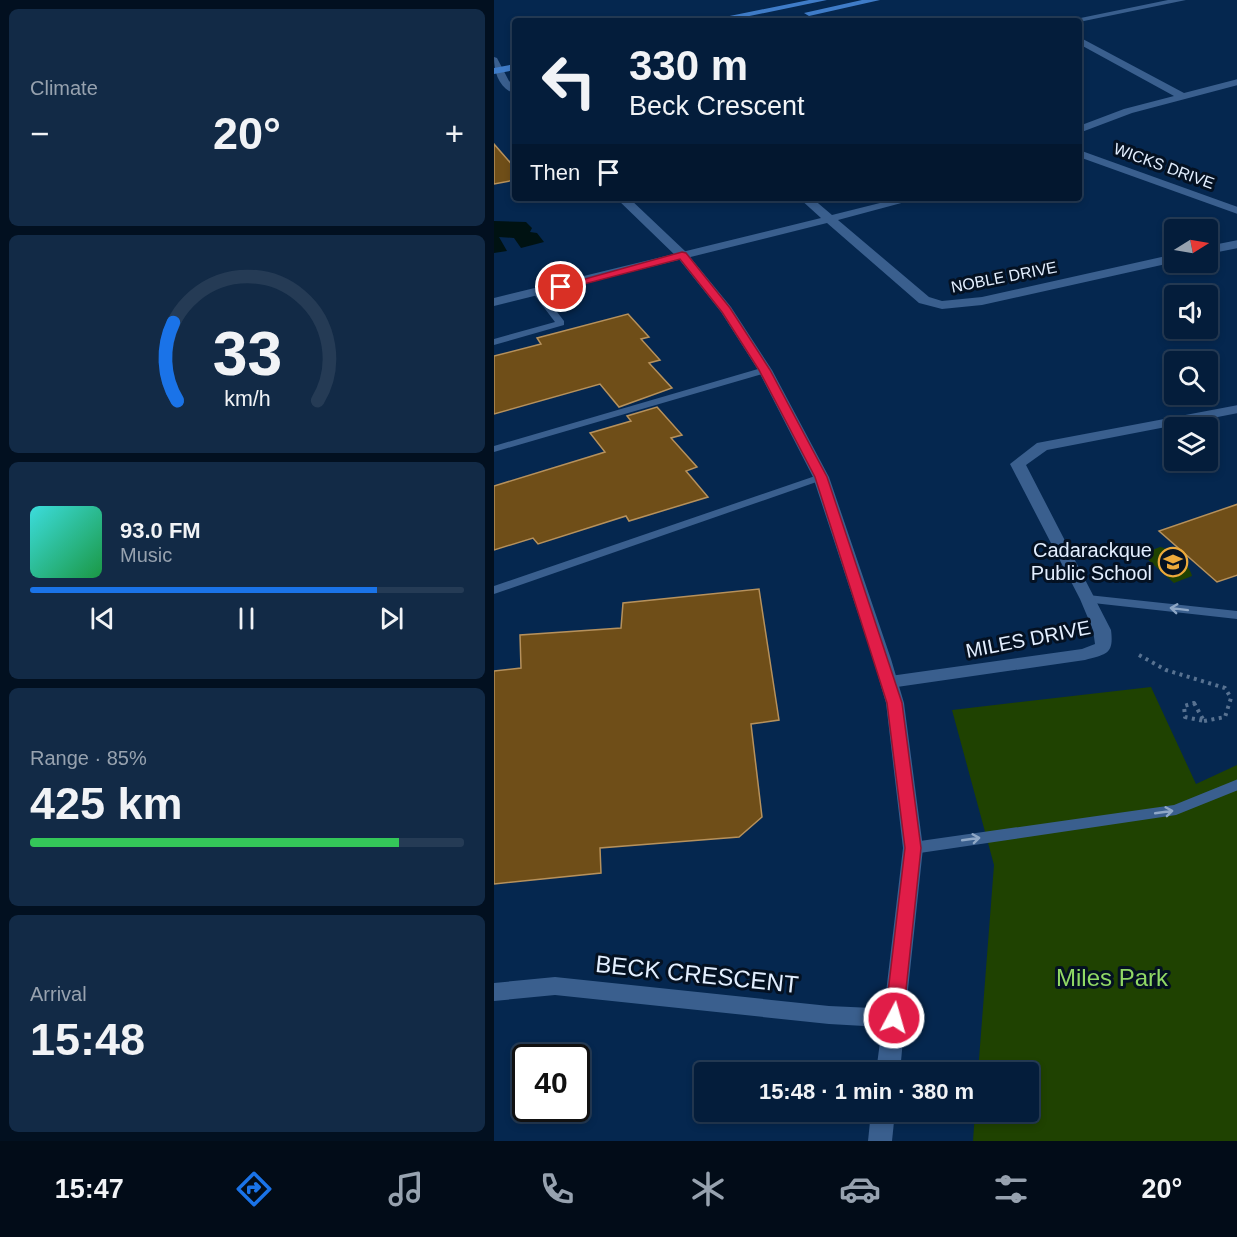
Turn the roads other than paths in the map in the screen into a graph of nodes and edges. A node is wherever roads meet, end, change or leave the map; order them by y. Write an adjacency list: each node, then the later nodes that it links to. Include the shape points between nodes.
1 (823, 0): 4 (main road)
2 (876, 0): 5 (main road)
3 (1182, 0): 6 (street)
4 (726, 18)
5 (780, 18)
6 (1082, 19)
7 (1082, 42): 13 (street)
8 (512, 59): 9 (main road)
9 (496, 67): 10 (main road); 12 (street)
10 (512, 67)
11 (1238, 82): 13 (street)
12 (512, 88)
13 (1180, 95): 14 (street)
14 (1082, 129)
15 (1082, 154): 19 (street, WICKS DRIVE)
16 (625, 201): 23 (street)
17 (809, 201): 20 (street, NOBLE DRIVE)
18 (903, 201): 20 (street)
19 (1238, 211)
20 (832, 220): 23 (street); 24 (street, NOBLE DRIVE, via 924,300 942,306 982,301)
21 (1238, 244): 22 (street)
22 (1218, 248)
23 (682, 255): 25 (street); 28 (street, via 726,310)
24 (1164, 260)
25 (538, 293): 26 (street); 27 (lane, via 561,323)
26 (494, 302)
27 (494, 342)
28 (765, 370): 30 (lane); 31 (street)
29 (1238, 409): 33 (street, MILES DRIVE, via 1042,446 1018,464)
30 (494, 449)
31 (821, 477): 32 (lane); 35 (street)
32 (494, 590)
33 (1088, 599): 34 (lane, one-way to 33); 35 (street, MILES DRIVE, via 1102,630 1104,647 1085,654)
34 (1238, 615)
35 (890, 682): 37 (street)
36 (1238, 784): 37 (lane, one-way to 36, via 1176,810)
37 (913, 848): 39 (street)
38 (494, 992): 39 (street, BECK CRESCENT, via 555,986 829,1015)
39 (894, 1018): 40 (street)
40 (889, 1062)
41 (882, 1122): 42 (street)
42 (880, 1141)

